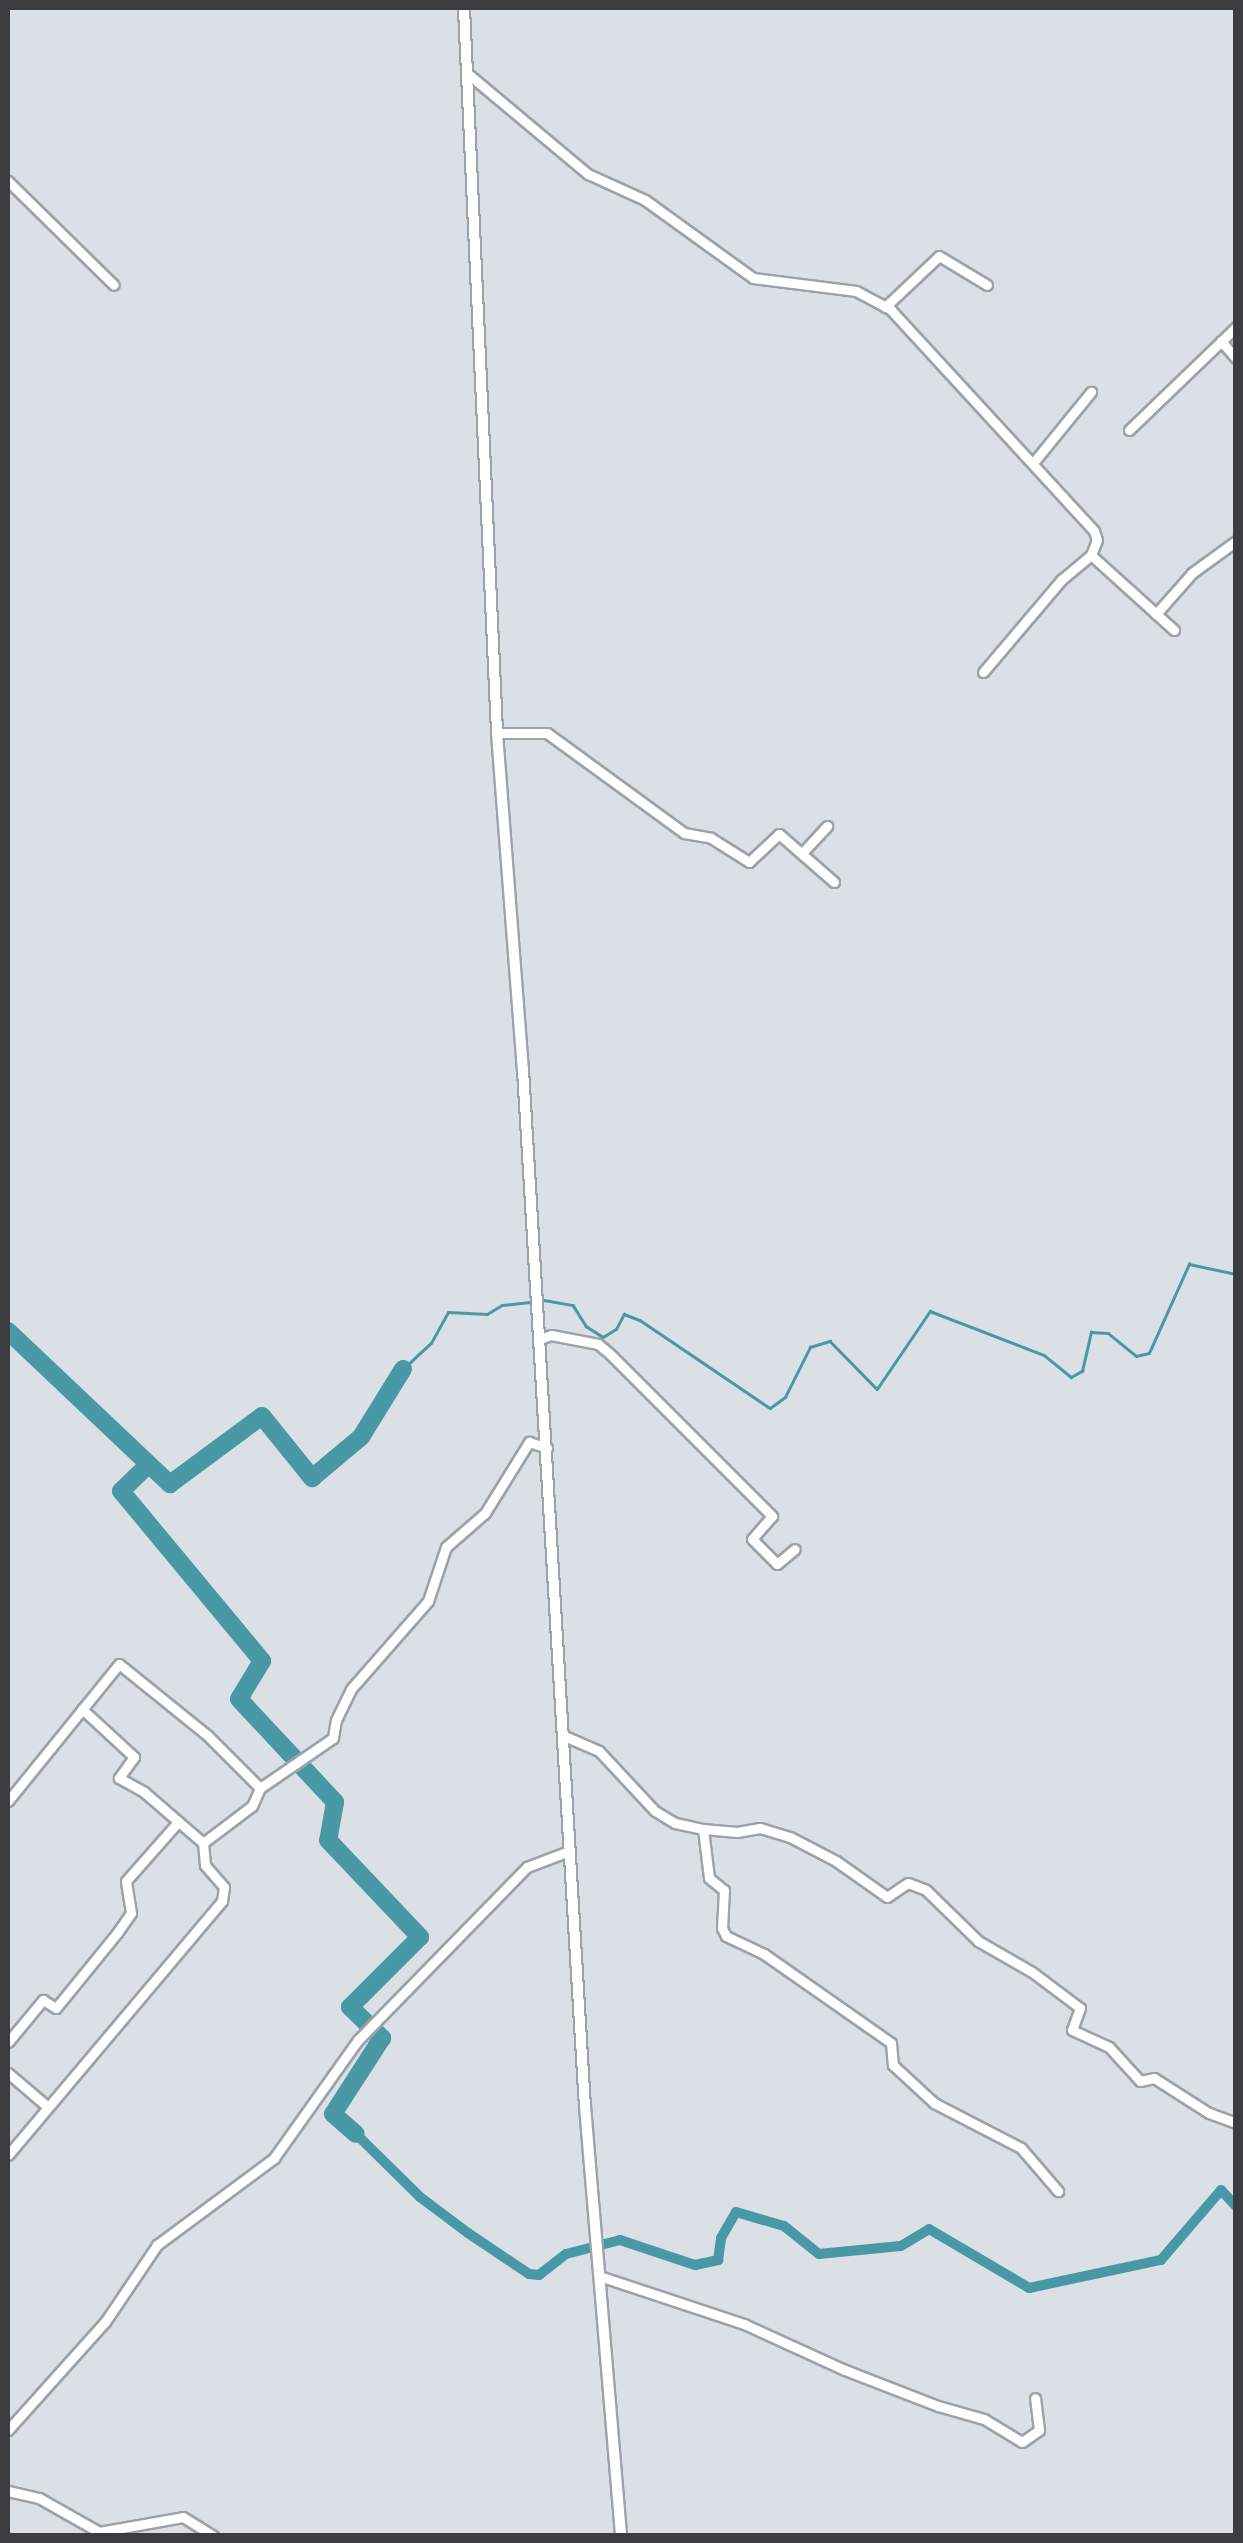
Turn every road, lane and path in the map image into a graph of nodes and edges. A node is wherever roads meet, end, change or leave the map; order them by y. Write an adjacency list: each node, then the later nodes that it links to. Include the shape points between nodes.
1 (464, 8): 2 (street)
2 (467, 73): 6 (street, via 588,174 645,200 754,278 856,291); 18 (street)
3 (8, 180): 5 (street)
4 (988, 285): 6 (street, via 938,256)
5 (114, 286)
6 (885, 308): 12 (street)
7 (1236, 327): 8 (street)
8 (1220, 342): 9 (street); 11 (street)
9 (1236, 358)
10 (1092, 392): 12 (street)
11 (1129, 430)
12 (1033, 463): 14 (street, via 1094,531)
13 (1236, 541): 15 (street, via 1192,573)
14 (1092, 555): 15 (street); 17 (street, via 1062,579)
15 (1156, 614): 16 (street)
16 (1174, 630)
17 (983, 672)
18 (497, 733): 20 (street, via 547,733 684,833 712,838 750,862 779,834); 22 (street)
19 (827, 826): 20 (street)
20 (802, 853): 21 (street)
21 (834, 882)
22 (540, 1339): 23 (street); 24 (street, via 598,1344 772,1516 752,1539 777,1564)
23 (547, 1448): 26 (street); 27 (street, via 529,1442 486,1513 446,1546 428,1601 351,1689 334,1738)
24 (795, 1549)
25 (82, 1709): 27 (street, via 120,1664); 28 (street); 29 (street, via 134,1757 119,1778)
26 (562, 1735): 30 (street, via 599,1750 655,1811); 32 (street)
27 (260, 1788): 31 (street, via 252,1806)
28 (8, 1800)
29 (178, 1822): 31 (street); 33 (street, via 126,1881 132,1913 117,1934 56,2008 43,2000)
30 (703, 1828): 36 (street, via 760,1828 790,1837 887,1897 908,1883 926,1890 978,1941 1080,2008 1072,2030 1109,2047 1140,2081 1154,2078); 38 (street, via 710,1878 724,1890 726,1936 764,1954 891,2043 893,2065 934,2103 1021,2148)
31 (202, 1844): 35 (street, via 204,1865 225,1894)
32 (569, 1850): 39 (street); 41 (street, via 527,1866 358,2040 274,2158 157,2245 105,2322)
33 (8, 2042)
34 (8, 2073): 35 (street)
35 (48, 2106): 37 (street)
36 (1236, 2123)
37 (8, 2155)
38 (1058, 2192)
39 (599, 2276): 40 (street, via 744,2324 845,2370 984,2419 1022,2442 1040,2430); 44 (street)
40 (1035, 2398)
41 (8, 2430)
42 (8, 2492): 43 (street, via 38,2498 99,2532 183,2517)
43 (214, 2536)
44 (621, 2536)

